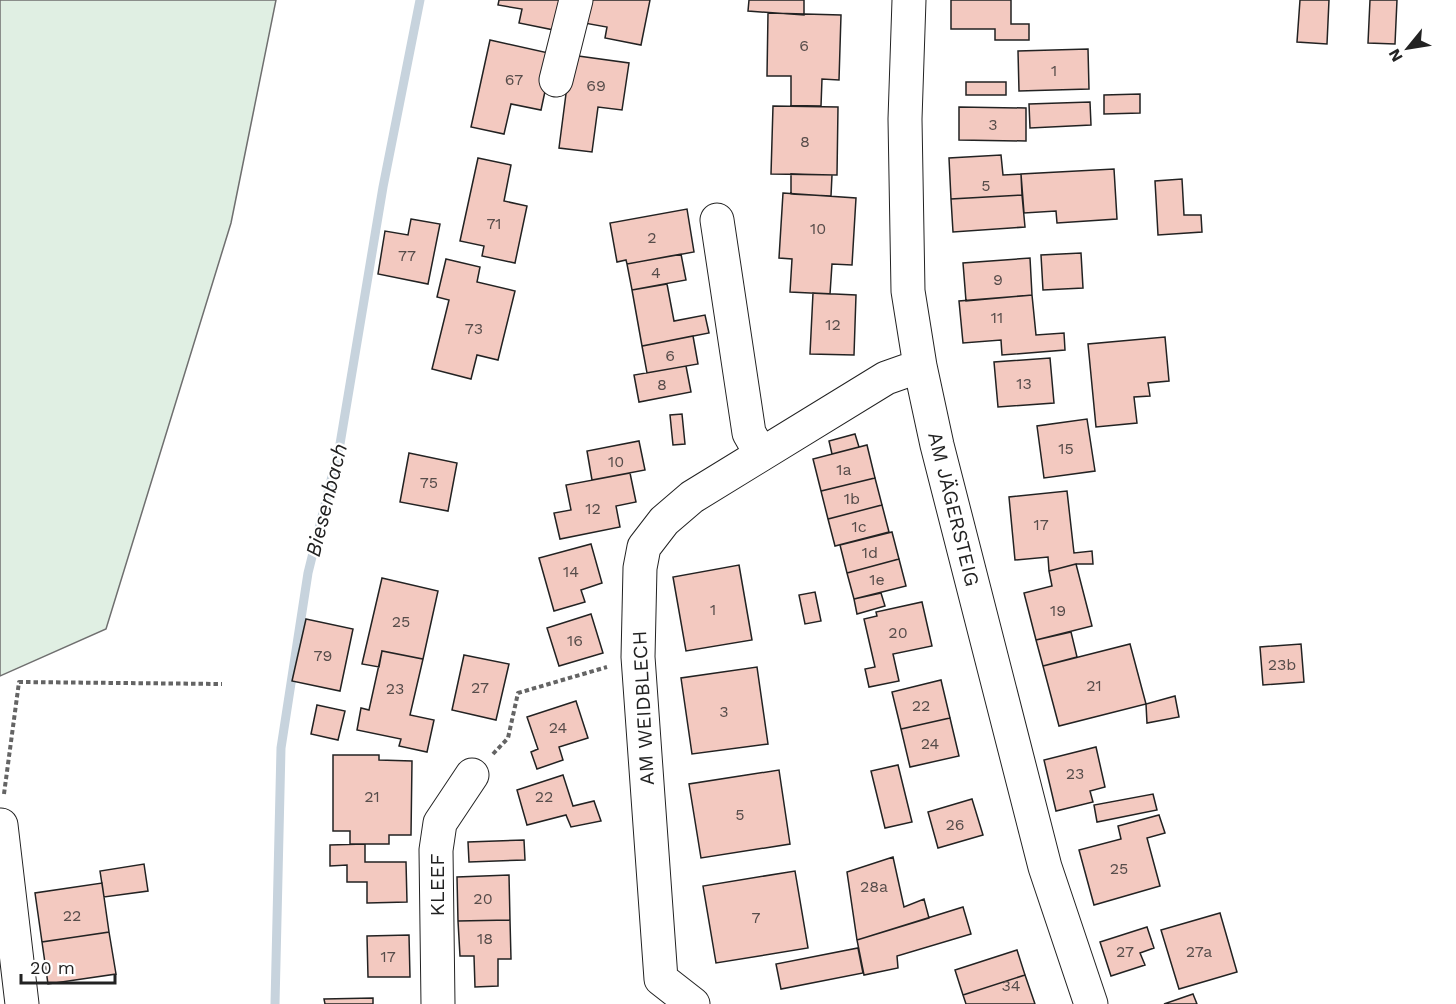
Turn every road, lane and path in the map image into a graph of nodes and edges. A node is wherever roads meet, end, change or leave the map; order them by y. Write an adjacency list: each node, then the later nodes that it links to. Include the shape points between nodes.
1 (576, 0): 3 (street)
2 (909, 0): 5 (street, AM JÄGERSTEIG, via 905,119 908,291)
3 (556, 80)
4 (717, 220): 6 (street, via 749,433)
5 (920, 366): 6 (street, AM WEIDBLECH, via 886,378); 14 (street, AM JÄGERSTEIG, via 1045,867)
6 (761, 454): 13 (street, AM WEIDBLECH, via 692,497 664,521 644,547 640,568 638,657 661,979)
7 (614, 665): 9 (path, via 518,693 508,738)
8 (222, 684): 10 (path, via 19,682)
9 (472, 775): 12 (street, KLEEF, via 440,823 436,850)
10 (1, 825): 11 (street)
11 (22, 1004)
12 (438, 1004)
13 (693, 1004)
14 (1091, 1004)

